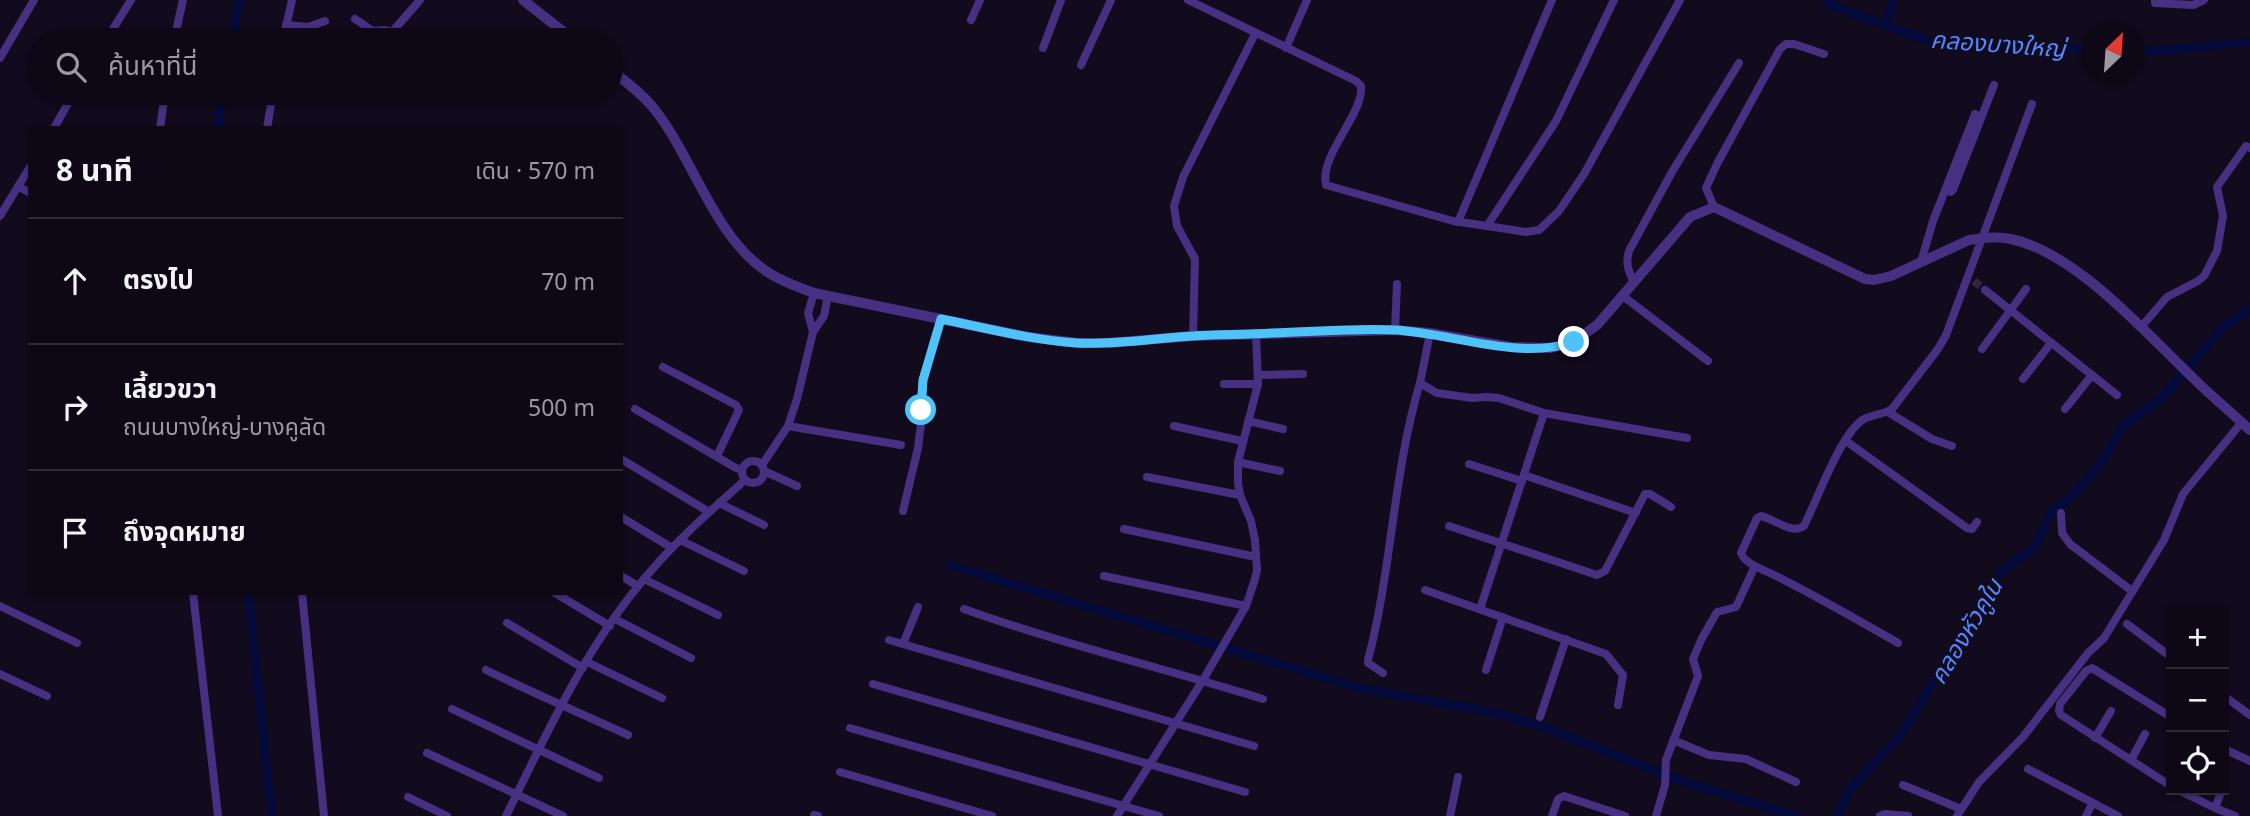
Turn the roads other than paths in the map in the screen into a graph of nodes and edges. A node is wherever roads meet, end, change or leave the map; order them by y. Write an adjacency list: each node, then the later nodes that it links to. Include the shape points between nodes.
1 (34, 0): 31 (street)
2 (131, 0): 21 (street)
3 (183, 0): 22 (street)
4 (292, 0): 20 (street)
5 (419, 0): 25 (street)
6 (523, 0): 26 (street)
7 (980, 0): 18 (street)
8 (1061, 0): 28 (street)
9 (1111, 0): 33 (street)
10 (1188, 0): 27 (street)
11 (1307, 0): 29 (street)
12 (1552, 0): 51 (street)
13 (1614, 0): 52 (street, via 1556,121)
14 (1680, 0): 52 (street, via 1559,211 1539,230)
15 (2155, 0): 16 (street, via 2193,5)
16 (2204, 0)
17 (355, 19): 24 (street)
18 (971, 20)
19 (325, 22): 20 (street, via 308,27)
20 (286, 25): 23 (street)
21 (114, 28)
22 (177, 28)
23 (285, 28)
24 (368, 28)
25 (395, 28)
26 (559, 28)
27 (1255, 34): 29 (street); 69 (street, via 1182,177 1174,206 1177,226 1195,259)
28 (1043, 48)
29 (1286, 48): 51 (street, via 1361,86 1361,97 1325,176 1326,185)
30 (1824, 54): 49 (street, via 1794,44 1780,49 1706,188)
31 (0, 58)
32 (1739, 63): 55 (street, via 1629,251 1626,261)
33 (1081, 65)
34 (623, 79): 59 (street, via 655,109 747,254 768,273)
35 (1994, 85): 47 (street, via 1953,191)
36 (2032, 104): 53 (street)
37 (67, 105): 41 (street)
38 (163, 105): 42 (street)
39 (271, 105): 43 (street)
40 (1975, 114): 47 (street)
41 (55, 126)
42 (160, 126)
43 (267, 126)
44 (2250, 148): 64 (street, via 2246,146 2218,182 2223,216 2217,251 2204,276 2167,297)
45 (28, 170): 46 (street)
46 (18, 186): 48 (street); 50 (street)
47 (1945, 190): 54 (street)
48 (28, 192)
49 (1714, 207): 54 (street, via 1865,279 1884,278); 55 (street, via 1690,218)
50 (0, 216)
51 (1458, 222): 52 (street)
52 (1487, 226)
53 (1982, 238): 54 (street); 64 (street, via 2026,243 2058,258); 83 (street, via 1971,279 1946,335)
54 (1921, 262)
55 (1634, 283): 61 (street)
56 (1397, 284): 65 (street)
57 (2026, 289): 62 (street)
58 (1985, 290): 62 (street)
59 (814, 293): 60 (street); 66 (street, via 808,313)
60 (828, 295): 63 (street); 66 (street, via 824,316)
61 (1623, 296): 67 (street, via 1581,338 1551,348 1511,347); 72 (street)
62 (2010, 310): 70 (street); 71 (street)
63 (941, 319): 69 (street, via 1078,343); 109 (street, via 923,380 918,448)
64 (2141, 327): 88 (street)
65 (1395, 330): 67 (street); 68 (street)
66 (813, 332): 86 (street)
67 (1430, 333): 78 (street)
68 (1256, 334): 69 (street); 77 (street)
69 (1194, 336)
70 (2051, 343): 75 (street); 76 (street)
71 (1982, 349)
72 (1708, 361)
73 (663, 368): 95 (street, via 736,405 739,410)
74 (1303, 374): 77 (street)
75 (2092, 375): 80 (street); 82 (street)
76 (2023, 379)
77 (1258, 380): 79 (street); 85 (street)
78 (1420, 383): 84 (street, via 1437,393 1499,398); 152 (street, via 1409,419 1368,660)
79 (1224, 384)
80 (2117, 396)
81 (635, 409): 95 (street)
82 (2065, 409)
83 (1888, 412): 91 (street, via 1860,422); 94 (street)
84 (1544, 413): 90 (street); 103 (street)
85 (1248, 421): 89 (street); 92 (street)
86 (788, 425): 93 (street); 99 (street)
87 (1174, 426): 92 (street)
88 (2246, 426): 128 (street, via 2183,494 2164,540)
89 (1283, 429)
90 (1687, 438)
91 (1846, 441): 114 (street, via 1967,527 1972,529); 122 (street, via 1804,526 1792,529 1768,517 1757,518 1741,553)
92 (1242, 442): 97 (street)
93 (901, 445)
94 (1952, 446)
95 (717, 456): 100 (street)
96 (623, 460): 110 (street)
97 (1238, 462): 101 (street); 106 (street)
98 (1469, 464): 103 (street)
99 (763, 468): 100 (street, via 748,461); 104 (street, via 758,482); 105 (street)
100 (742, 470): 104 (street)
101 (1280, 471)
102 (1147, 477): 106 (street)
103 (1523, 478): 111 (street); 119 (street)
104 (746, 480): 107 (street)
105 (797, 486)
106 (1240, 495): 121 (street, via 1251,521)
107 (719, 503): 110 (street); 115 (street)
108 (1671, 507): 111 (street, via 1648,493)
109 (903, 511)
110 (709, 512): 118 (street)
111 (1636, 513): 119 (street, via 1600,575)
112 (2061, 513): 128 (street, via 2062,533 2070,544)
113 (623, 518): 120 (street)
114 (1978, 522)
115 (764, 525)
116 (1449, 526): 119 (street)
117 (1124, 529): 121 (street)
118 (680, 540): 120 (street); 123 (street)
119 (1501, 544): 136 (street)
120 (672, 548): 126 (street)
121 (1256, 557): 133 (street)
122 (1755, 566): 145 (street); 172 (street, via 1736,607 1717,612 1702,638 1693,659 1698,676)
123 (744, 571)
124 (1104, 576): 133 (street)
125 (623, 577): 126 (street)
126 (641, 582): 137 (street); 139 (street)
127 (1425, 590): 136 (street)
128 (2132, 591): 195 (street, via 2104,638 2023,737 1979,782)
129 (193, 595): 196 (street)
130 (302, 595): 197 (street)
131 (559, 595): 139 (street)
132 (0, 606): 144 (street)
133 (1246, 606): 154 (street)
134 (918, 607): 146 (street)
135 (964, 609): 154 (street, via 1022,630)
136 (1480, 609): 138 (street)
137 (718, 615)
138 (1503, 617): 142 (street); 151 (street)
139 (612, 622): 148 (street); 149 (street)
140 (507, 623): 149 (street)
141 (2127, 624): 147 (street)
142 (1566, 639): 160 (street, via 1609,656 1623,676); 166 (street)
143 (889, 640): 146 (street)
144 (77, 643)
145 (1898, 643)
146 (903, 644): 167 (street)
147 (2166, 653)
148 (691, 658)
149 (585, 665): 157 (street); 161 (street)
150 (486, 670): 161 (street)
151 (1486, 670)
152 (1383, 673)
153 (0, 674): 156 (street)
154 (1203, 680): 158 (street); 167 (street)
155 (873, 684): 179 (street)
156 (47, 696)
157 (662, 698)
158 (1263, 699)
159 (2229, 700): 165 (street)
160 (1618, 705)
161 (562, 706): 170 (street); 174 (street)
162 (452, 709): 174 (street)
163 (2111, 711): 171 (street)
164 (2166, 714): 171 (street, via 2089,668 2059,710)
165 (2250, 715)
166 (1540, 717)
167 (1176, 722): 173 (street); 179 (street)
168 (850, 728): 193 (street)
169 (2146, 734): 177 (street)
170 (628, 735)
171 (2095, 738): 177 (street)
172 (1673, 740): 184 (street, via 1709,754 1746,759); 207 (street)
173 (1254, 746)
174 (540, 751): 183 (street); 188 (street)
175 (2229, 751): 178 (street)
176 (427, 753): 188 (street)
177 (2131, 760): 185 (street)
178 (2250, 761)
179 (1149, 764): 187 (street); 193 (street)
180 (2028, 769): 192 (street)
181 (840, 772): 201 (street)
182 (1458, 777): 204 (street)
183 (599, 778)
184 (1796, 782)
185 (2166, 782)
186 (1903, 785): 195 (street)
187 (1245, 792)
188 (517, 794): 199 (street); 200 (street)
189 (2189, 795): 194 (street)
190 (2220, 795): 194 (street)
191 (408, 797): 198 (street)
192 (2092, 804): 210 (street); 211 (street)
193 (1124, 805): 202 (street); 203 (street)
194 (2215, 808): 212 (street)
195 (1959, 812)
196 (218, 816)
197 (324, 816)
198 (447, 816)
199 (506, 816)
200 (563, 816)
201 (992, 816)
202 (1117, 816)
203 (1159, 816)
204 (1450, 816)
205 (1552, 816): 206 (street, via 1558,799 1564,796)
206 (1625, 816)
207 (1656, 816)
208 (1880, 816): 209 (street)
209 (1908, 816)
210 (2086, 816)
211 (2118, 816)
212 (2235, 816)

